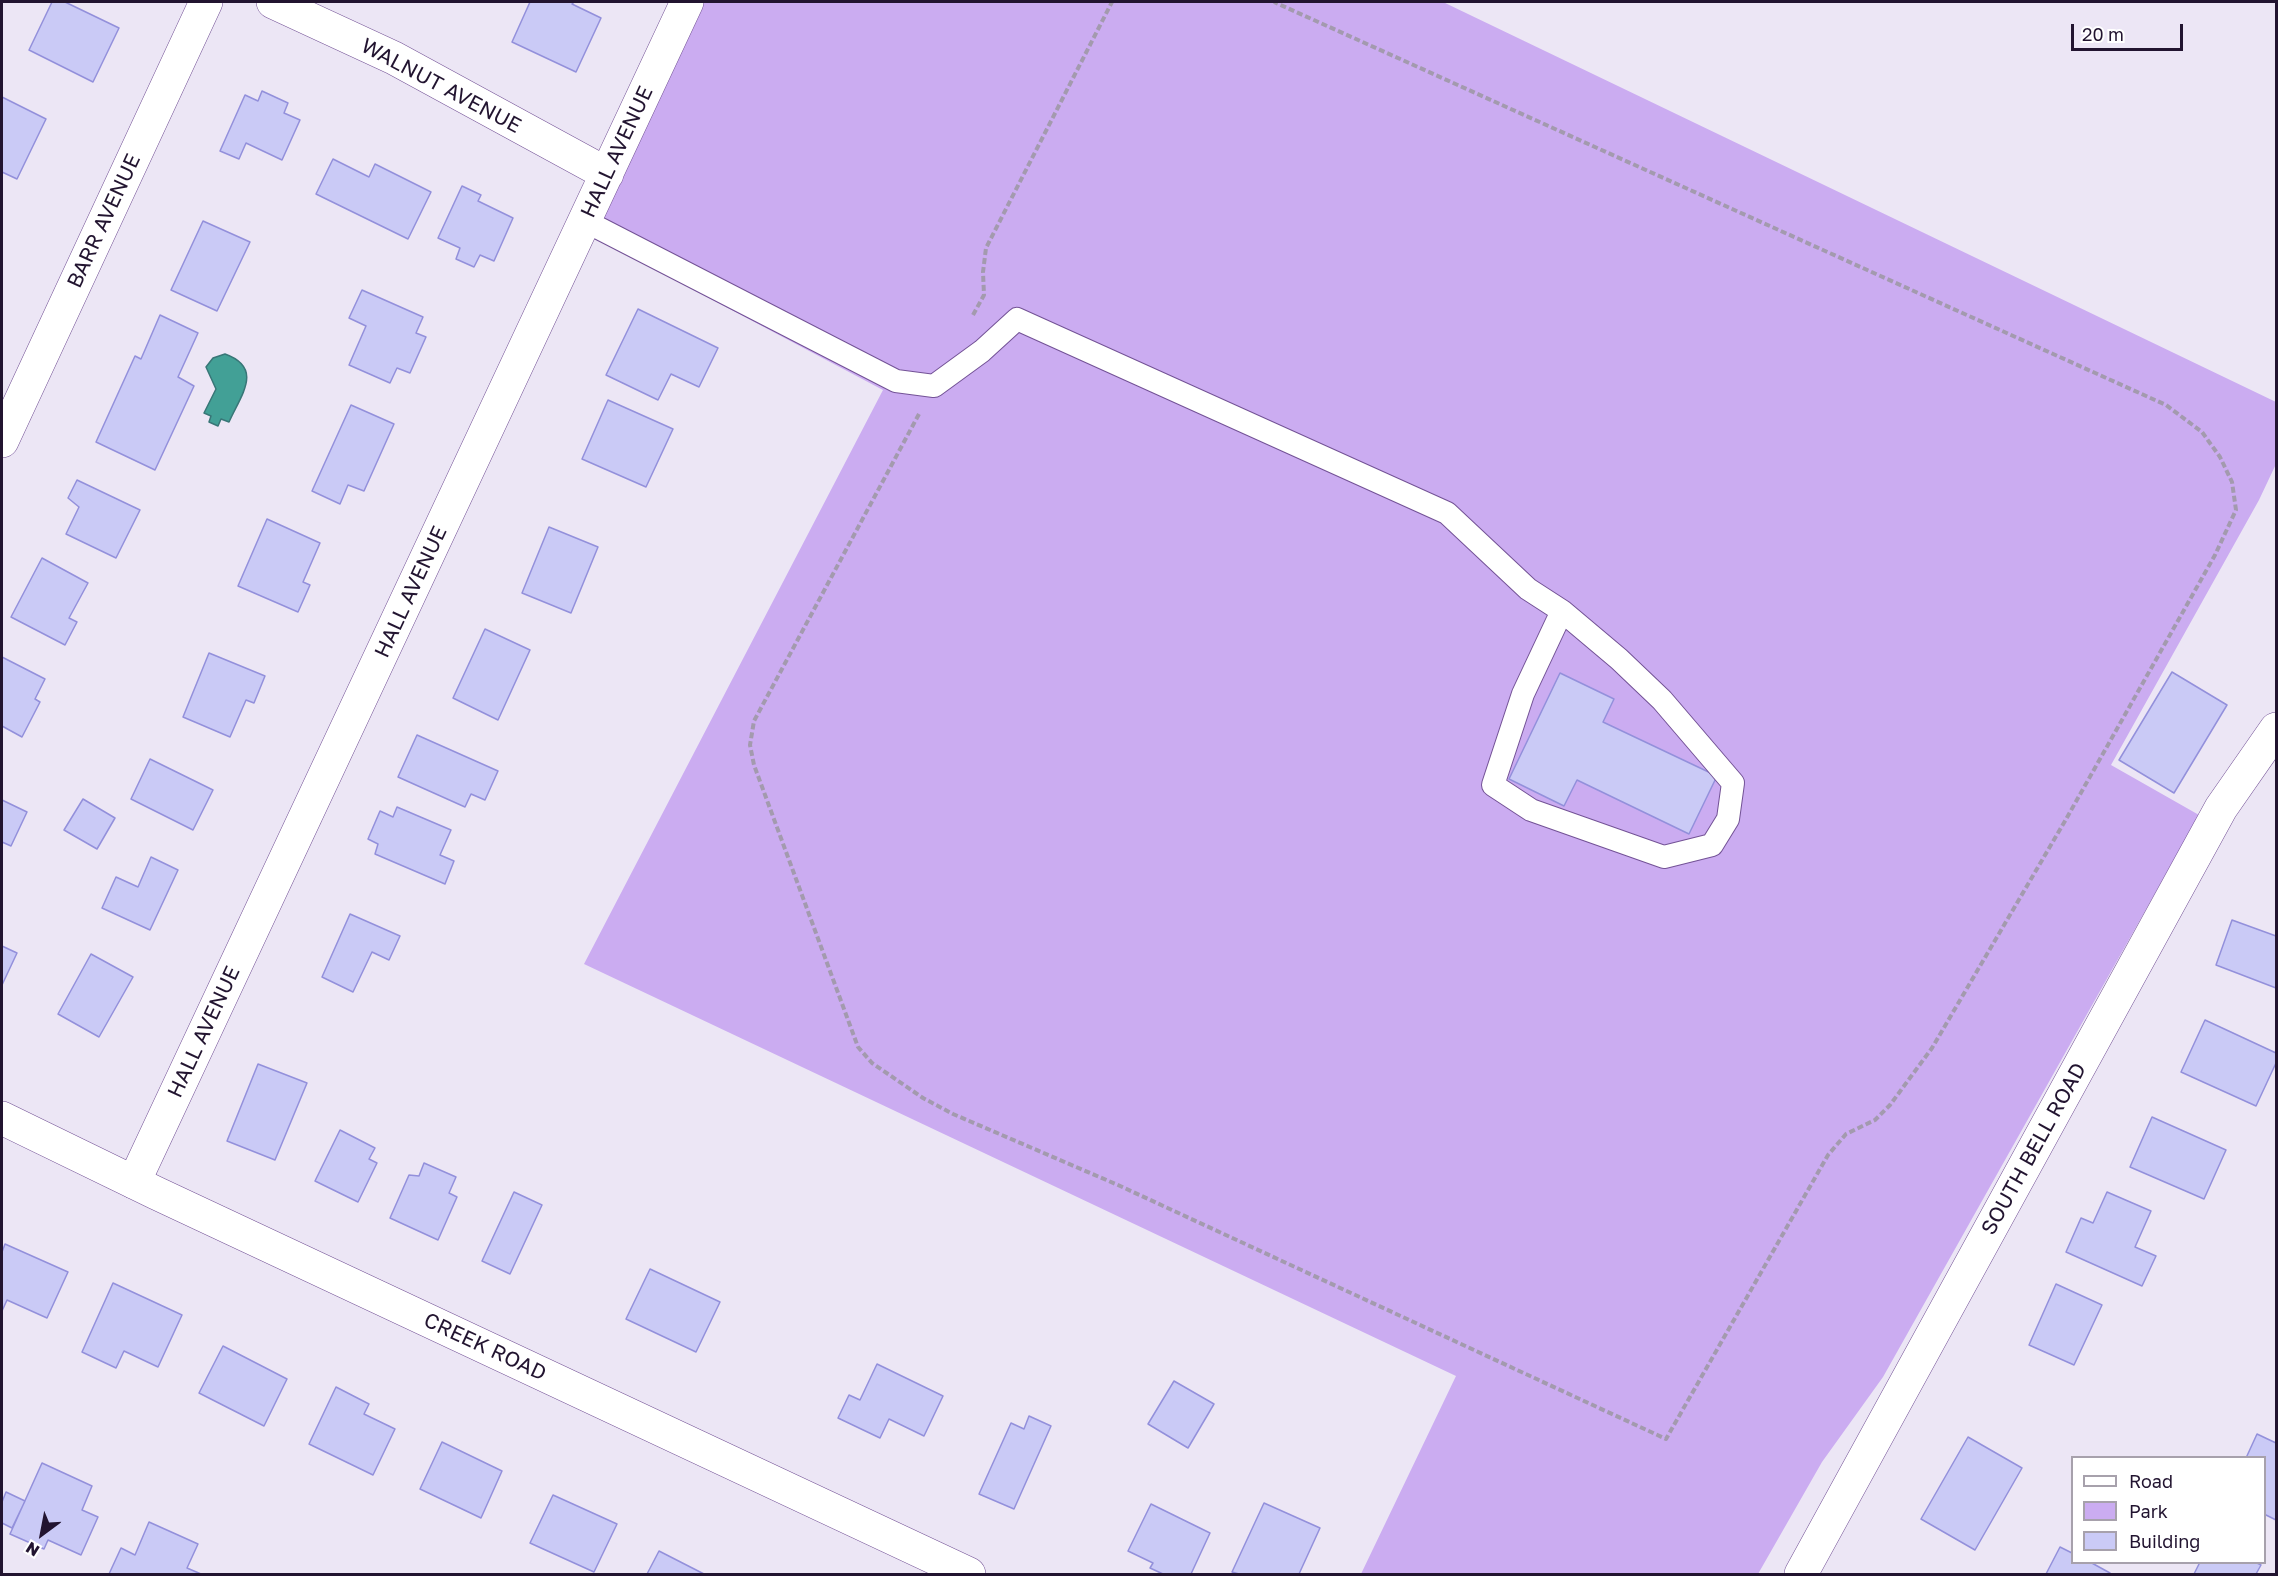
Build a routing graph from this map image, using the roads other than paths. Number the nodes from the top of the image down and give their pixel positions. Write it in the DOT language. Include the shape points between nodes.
graph roads {
  1 [pos="206,2"];
  2 [pos="273,2"];
  3 [pos="687,2"];
  4 [pos="607,174"];
  5 [pos="585,221"];
  6 [pos="2,441"];
  7 [pos="1562,611"];
  8 [pos="2277,729"];
  9 [pos="2,1118"];
  10 [pos="134,1182"];
  11 [pos="969,1575"];
  12 [pos="1801,1575"];
  1 -- 6 [label="street, BARR AVENUE"];
  2 -- 4 [label="street, WALNUT AVENUE" via="394,58"];
  3 -- 4 [label="street, HALL AVENUE"];
  4 -- 5 [label="street, HALL AVENUE"];
  5 -- 7 [label="lane" via="896,381 934,386 1017,319 1447,513 1528,589"];
  5 -- 10 [label="street, HALL AVENUE"];
  7 -- 7 [label="lane" via="1522,694 1492,784 1531,810 1664,857 1712,845 1728,819 1733,783 1662,700"];
  8 -- 12 [label="street, SOUTH BELL ROAD" via="2221,808"];
  9 -- 10 [label="street, CREEK ROAD"];
  10 -- 11 [label="street, CREEK ROAD"];
}
